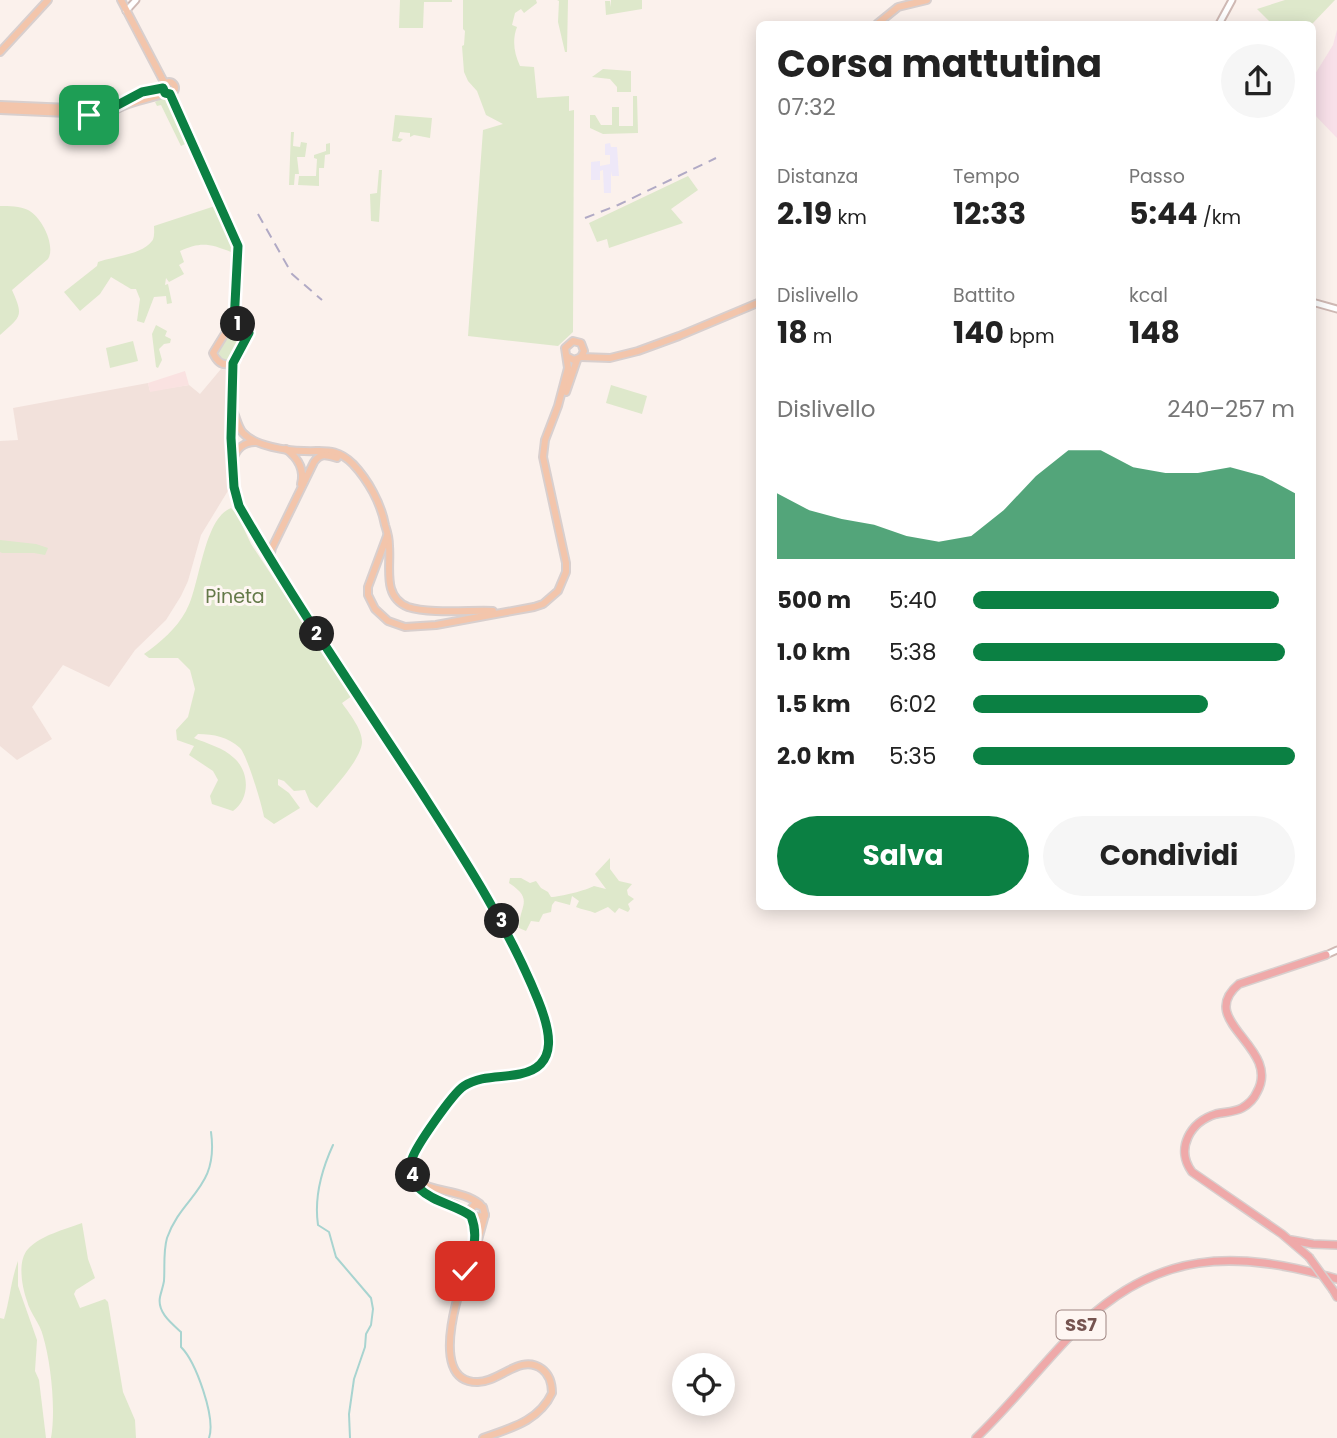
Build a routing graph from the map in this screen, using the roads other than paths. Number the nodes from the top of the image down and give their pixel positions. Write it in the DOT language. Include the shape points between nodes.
graph roads {
  1 [pos="48,0"];
  2 [pos="121,0"];
  3 [pos="135,0"];
  4 [pos="927,0"];
  5 [pos="1232,0"];
  6 [pos="126,11"];
  7 [pos="881,21"];
  8 [pos="1221,21"];
  9 [pos="0,52"];
  10 [pos="166,90"];
  11 [pos="0,108"];
  12 [pos="93,109"];
  13 [pos="104,114"];
  14 [pos="90,120"];
  15 [pos="1316,303"];
  16 [pos="756,304"];
  17 [pos="1337,309"];
  18 [pos="234,323"];
  19 [pos="584,348"];
  20 [pos="568,357"];
  21 [pos="600,357"];
  22 [pos="579,358"];
  23 [pos="233,363"];
  24 [pos="558,406"];
  25 [pos="232,407"];
  26 [pos="264,443"];
  27 [pos="286,448"];
  28 [pos="232,461"];
  29 [pos="357,469"];
  30 [pos="299,493"];
  31 [pos="387,536"];
  32 [pos="259,541"];
  33 [pos="274,543"];
  34 [pos="270,560"];
  35 [pos="506,611"];
  36 [pos="1337,950"];
  37 [pos="1326,955"];
  38 [pos="414,1180"];
  39 [pos="480,1205"];
  40 [pos="485,1215"];
  41 [pos="471,1216"];
  42 [pos="1290,1240"];
  43 [pos="1337,1245"];
  44 [pos="473,1252"];
  45 [pos="1337,1279"];
  46 [pos="1335,1294"];
  47 [pos="483,1438"];
  48 [pos="976,1438"];
  1 -- 9 [label="main road"];
  2 -- 6 [label="main road"];
  3 -- 6 [label="street"];
  4 -- 7 [label="main road" via="898,7"];
  5 -- 8 [label="street"];
  6 -- 10 [label="main road"];
  10 -- 13 [label="main road" via="142,92"];
  10 -- 18 [label="main road" via="238,246"];
  11 -- 12 [label="main road"];
  11 -- 14 [label="main road" via="68,113"];
  12 -- 13 [label="main road"];
  12 -- 14 [label="main road"];
  13 -- 14 [label="main road" via="99,124"];
  15 -- 17 [label="street"];
  16 -- 21 [label="main road" via="648,347"];
  18 -- 23 [label="main road" via="249,333"];
  18 -- 23 [label="main road" via="213,353 220,363"];
  19 -- 20 [label="main road" via="579,342 570,342 565,348"];
  19 -- 21 [label="main road"];
  19 -- 22 [label="main road"];
  20 -- 22 [label="main road"];
  20 -- 24 [label="main road"];
  21 -- 22 [label="main road"];
  22 -- 24 [label="main road"];
  23 -- 25 [label="main road"];
  24 -- 35 [label="main road" via="544,446 543,465 566,572 558,591 543,604"];
  25 -- 26 [label="main road" via="243,432"];
  25 -- 28 [label="main road"];
  26 -- 27 [label="main road"];
  26 -- 28 [label="main road" via="244,444"];
  27 -- 29 [label="main road" via="328,450"];
  27 -- 30 [label="main road" via="303,471"];
  28 -- 32 [label="main road" via="236,498"];
  29 -- 30 [label="main road" via="338,458 320,455"];
  29 -- 31 [label="main road" via="372,491"];
  30 -- 33 [label="main road"];
  31 -- 35 [label="main road" via="389,584 405,606"];
  31 -- 35 [label="main road" via="368,595 388,621 405,627 424,626"];
  32 -- 33 [label="main road"];
  32 -- 34 [label="main road"];
  33 -- 34 [label="main road"];
  34 -- 38 [label="main road" via="485,891 519,955 550,1036 546,1055 532,1069 478,1079 453,1096 416,1150"];
  36 -- 37 [label="street"];
  37 -- 42 [label="highway" via="1239,984 1229,994 1226,1012 1257,1054 1261,1082 1252,1101 1241,1109 1204,1119 1195,1127 1183,1152 1192,1172"];
  38 -- 39 [label="main road"];
  38 -- 41 [label="main road" via="422,1191"];
  39 -- 40 [label="main road"];
  39 -- 41 [label="main road" via="472,1206"];
  40 -- 41 [label="main road"];
  40 -- 44 [label="main road"];
  41 -- 44 [label="main road"];
  42 -- 43 [label="highway"];
  42 -- 46 [label="highway, bridge" via="1309,1256"];
  44 -- 47 [label="main road" via="458,1292 450,1334 450,1360 458,1374 473,1383 488,1382 526,1364 543,1369 552,1384 548,1401 534,1416"];
  45 -- 48 [label="highway, SS7" via="1279,1264 1217,1261 1170,1269 1128,1286 1077,1329"];
}
